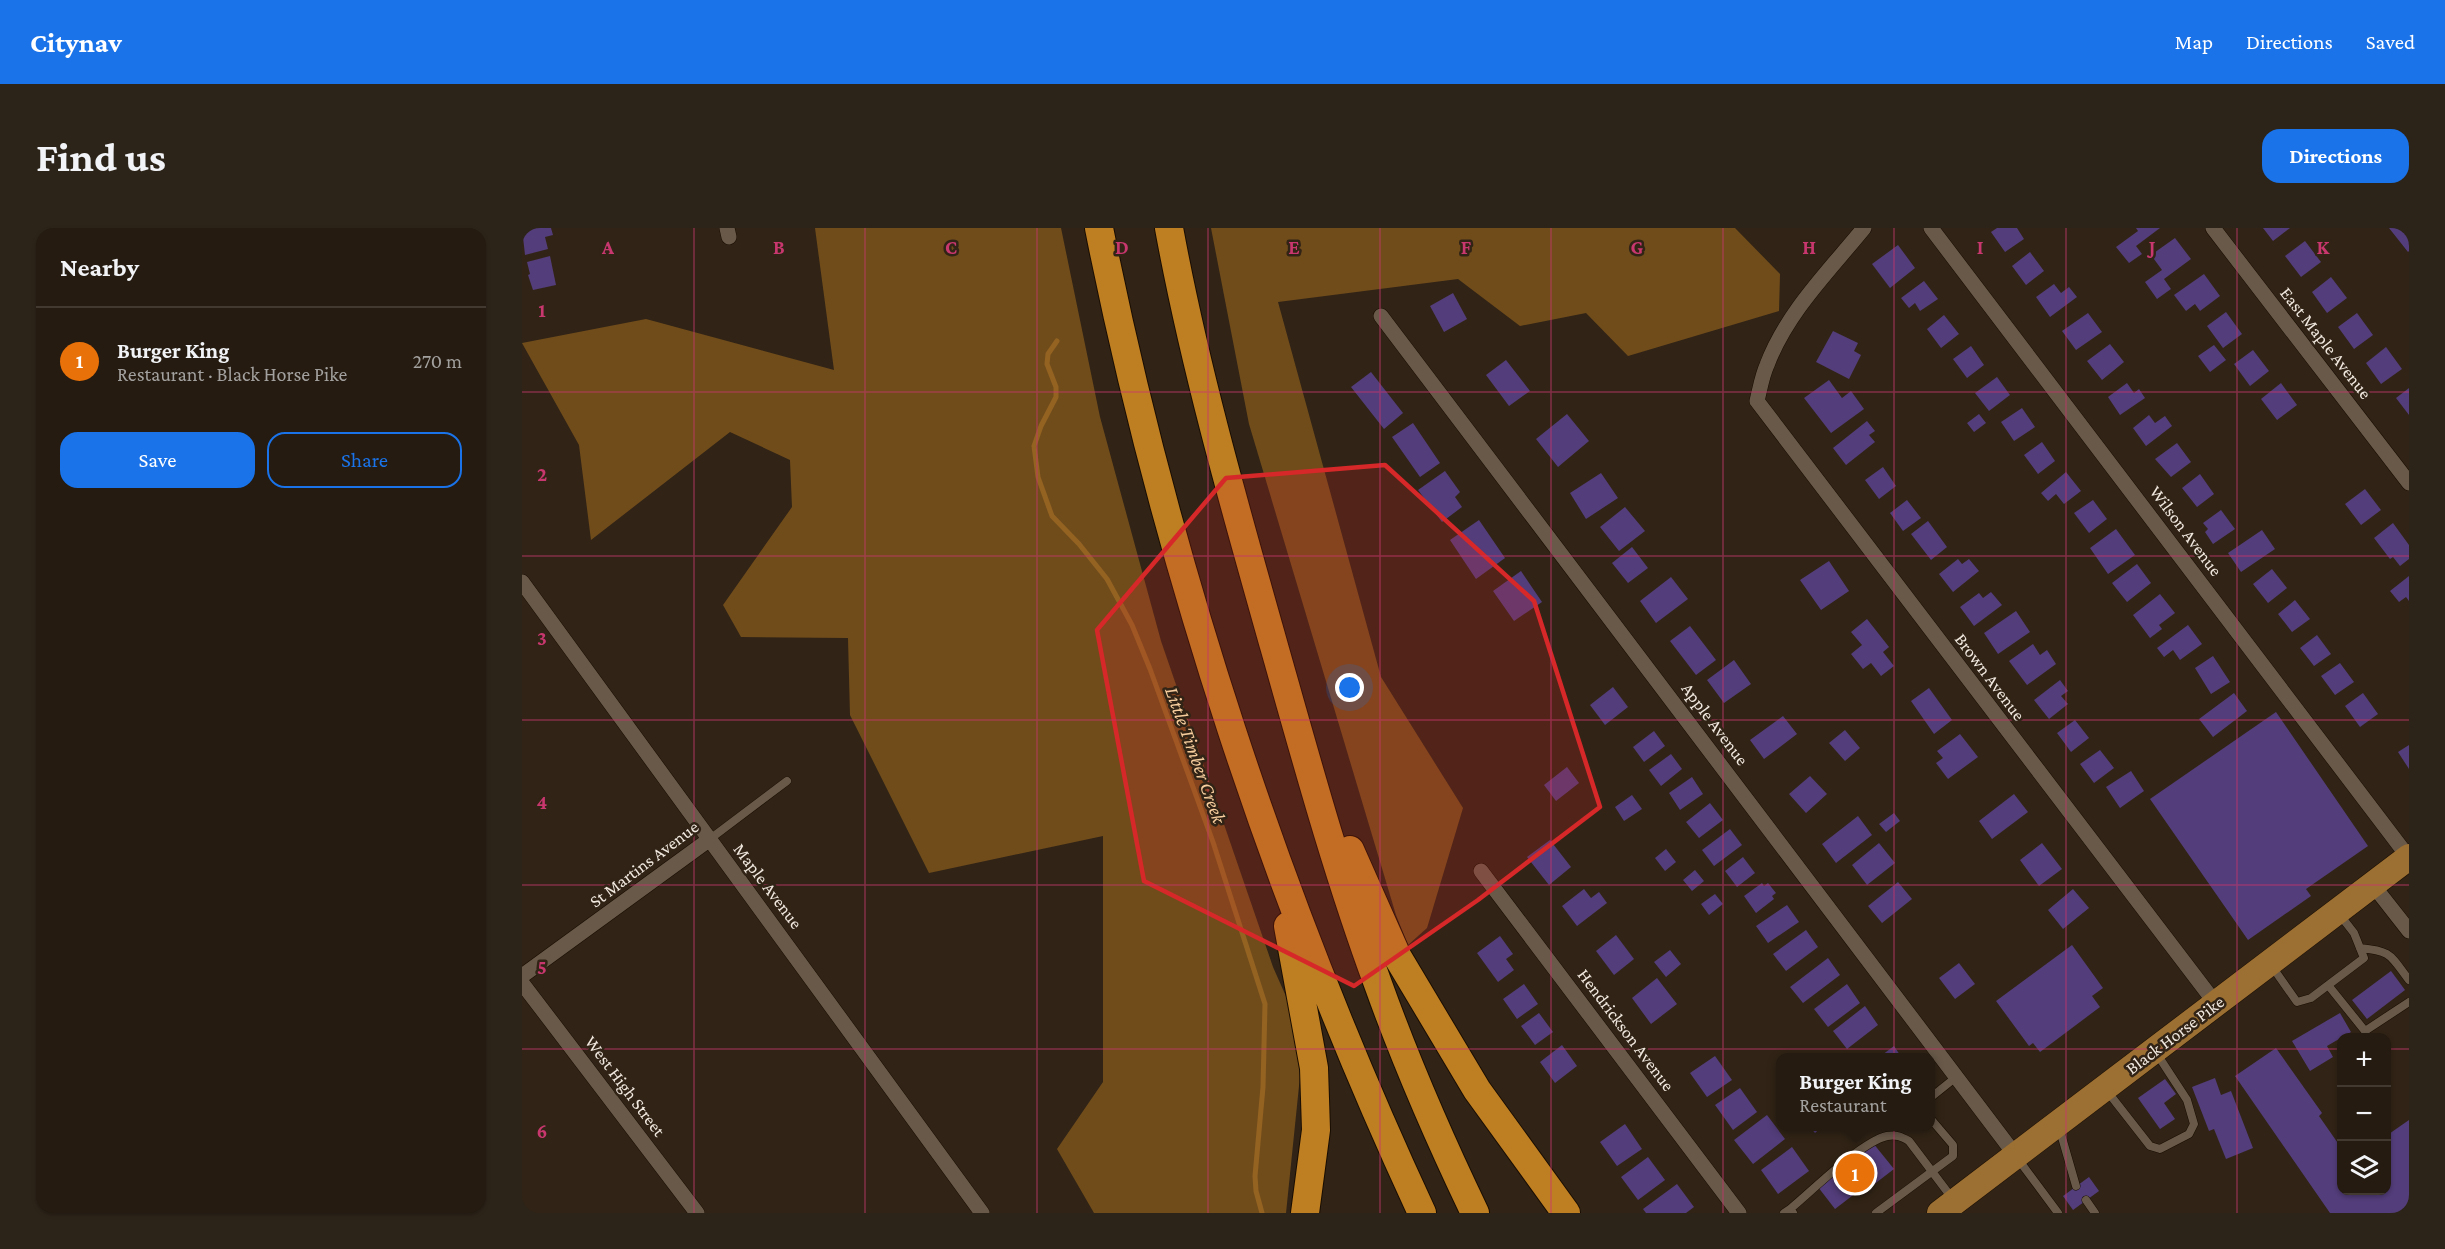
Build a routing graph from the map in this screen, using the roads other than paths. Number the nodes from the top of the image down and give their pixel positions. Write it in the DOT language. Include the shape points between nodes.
graph roads {
  1 [pos="1099,228"];
  2 [pos="1169,228"];
  3 [pos="1864,228"];
  4 [pos="1931,228"];
  5 [pos="2213,228"];
  6 [pos="1381,316"];
  7 [pos="2409,483"];
  8 [pos="522,582"];
  9 [pos="787,781"];
  10 [pos="1318,803"];
  11 [pos="710,840"];
  12 [pos="1276,856"];
  13 [pos="2409,857"];
  14 [pos="1481,871"];
  15 [pos="2373,885"];
  16 [pos="2338,912"];
  17 [pos="2409,932"];
  18 [pos="2360,948"];
  19 [pos="2270,964"];
  20 [pos="522,976"];
  21 [pos="2409,980"];
  22 [pos="522,983"];
  23 [pos="2328,985"];
  24 [pos="2409,1002"];
  25 [pos="2216,1004"];
  26 [pos="2155,1050"];
  27 [pos="1955,1078"];
  28 [pos="2105,1088"];
  29 [pos="1935,1094"];
  30 [pos="1935,1124"];
  31 [pos="2058,1124"];
  32 [pos="2016,1156"];
  33 [pos="1933,1170"];
  34 [pos="2076,1186"];
  35 [pos="2086,1200"];
  36 [pos="1947,1207"];
  37 [pos="1789,1212"];
  38 [pos="697,1213"];
  39 [pos="982,1213"];
  40 [pos="1305,1213"];
  41 [pos="1422,1213"];
  42 [pos="1475,1213"];
  43 [pos="1566,1213"];
  44 [pos="1739,1213"];
  45 [pos="1876,1213"];
  46 [pos="2058,1213"];
  47 [pos="2095,1213"];
  1 -- 12 [label="highway" via="1158,480 1204,645"];
  2 -- 10 [label="highway" via="1180,291 1245,549"];
  3 -- 25 [label="street, Brown Avenue" via="1799,306 1782,333 1766,366 1757,401"];
  4 -- 13 [label="street, Wilson Avenue"];
  5 -- 7 [label="street, East Maple Avenue"];
  6 -- 27 [label="street, Apple Avenue"];
  8 -- 11 [label="street, Maple Avenue"];
  9 -- 11 [label="lane, St Martins Avenue"];
  10 -- 42 [label="highway" via="1377,983"];
  10 -- 43 [label="highway" via="1354,856 1397,956 1477,1090"];
  11 -- 20 [label="street, St Martins Avenue"];
  11 -- 39 [label="street, Maple Avenue"];
  12 -- 40 [label="highway" via="1314,1068 1316,1130"];
  12 -- 41 [label="highway" via="1384,1133"];
  13 -- 15 [label="main road, Black Horse Pike"];
  14 -- 44 [label="street, Hendrickson Avenue"];
  15 -- 16 [label="main road, Black Horse Pike"];
  15 -- 17 [label="street"];
  16 -- 18 [label="lane"];
  16 -- 19 [label="main road, Black Horse Pike"];
  18 -- 21 [label="lane" via="2389,954"];
  18 -- 23 [label="lane" via="2364,958"];
  19 -- 23 [label="lane" via="2297,1002 2311,998"];
  19 -- 25 [label="main road, Black Horse Pike"];
  22 -- 38 [label="street, West High Street"];
  23 -- 24 [label="lane" via="2365,1031"];
  25 -- 26 [label="main road, Black Horse Pike"];
  26 -- 28 [label="main road, Black Horse Pike"];
  26 -- 28 [label="lane" via="2187,1100 2194,1124 2189,1134 2160,1149 2150,1146"];
  27 -- 29 [label="lane"];
  27 -- 32 [label="street, Apple Avenue"];
  28 -- 31 [label="main road, Black Horse Pike"];
  30 -- 33 [label="lane" via="1954,1150 1953,1156"];
  31 -- 32 [label="main road, Black Horse Pike"];
  31 -- 34 [label="lane"];
  32 -- 36 [label="main road, Black Horse Pike"];
  32 -- 46 [label="lane"];
  33 -- 36 [label="lane"];
  33 -- 37 [label="lane" via="1909,1141 1889,1135 1870,1142"];
  33 -- 45 [label="lane"];
  35 -- 47 [label="lane"];
}
